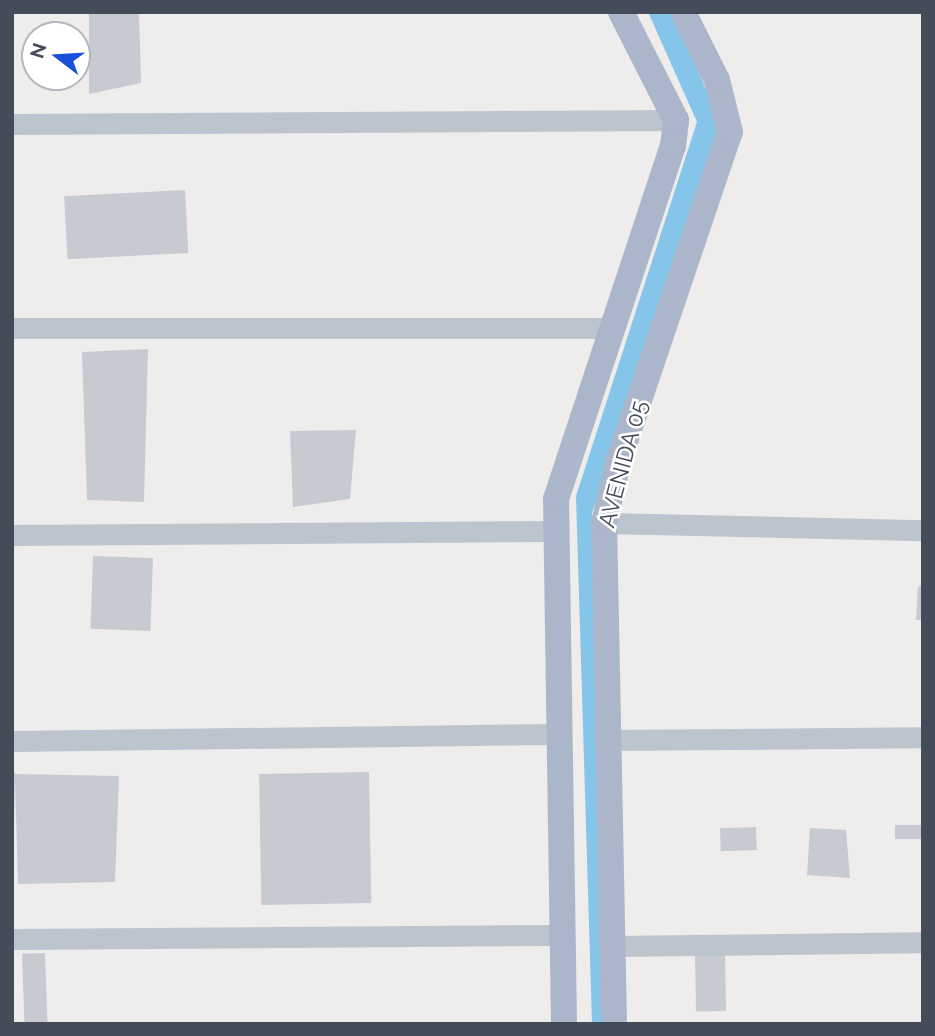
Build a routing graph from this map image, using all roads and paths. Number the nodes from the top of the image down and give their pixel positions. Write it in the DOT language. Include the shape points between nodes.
graph roads {
  1 [pos="621,12"];
  2 [pos="683,12"];
  3 [pos="676,120"];
  4 [pos="12,124"];
  5 [pos="12,328"];
  6 [pos="610,328"];
  7 [pos="604,523"];
  8 [pos="552,530"];
  9 [pos="923,530"];
  10 [pos="12,536"];
  11 [pos="555,734"];
  12 [pos="923,737"];
  13 [pos="607,740"];
  14 [pos="12,741"];
  15 [pos="560,935"];
  16 [pos="12,939"];
  17 [pos="923,942"];
  18 [pos="611,946"];
  19 [pos="565,1024"];
  20 [pos="614,1024"];
  1 -- 3 [label="main road"];
  2 -- 7 [label="main road, AVENIDA 05" via="721,91 730,132 618,462"];
  3 -- 4 [label="street"];
  3 -- 6 [label="main road" via="673,146"];
  5 -- 6 [label="street"];
  6 -- 8 [label="main road" via="556,499"];
  7 -- 9 [label="street"];
  7 -- 13 [label="main road, AVENIDA 05"];
  8 -- 10 [label="street"];
  8 -- 11 [label="main road"];
  11 -- 14 [label="street"];
  11 -- 15 [label="main road"];
  12 -- 13 [label="street"];
  13 -- 18 [label="main road, AVENIDA 05"];
  15 -- 16 [label="street"];
  15 -- 19 [label="main road"];
  17 -- 18 [label="street"];
  18 -- 20 [label="main road, AVENIDA 05"];
}
